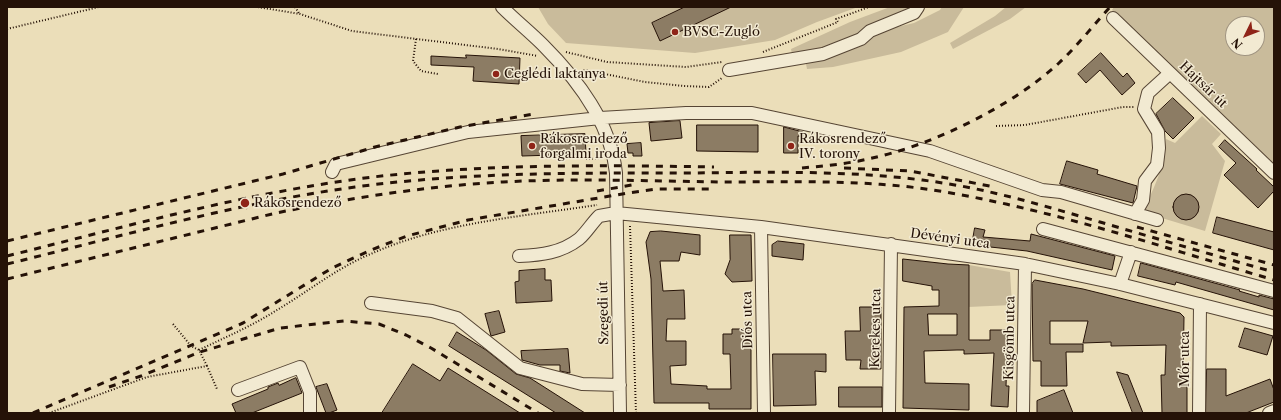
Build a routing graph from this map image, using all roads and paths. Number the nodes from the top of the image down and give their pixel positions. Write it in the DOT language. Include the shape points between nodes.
graph roads {
  1 [pos="99,7"];
  2 [pos="258,7"];
  3 [pos="295,7"];
  4 [pos="502,7"];
  5 [pos="869,7"];
  6 [pos="918,7"];
  7 [pos="300,14"];
  8 [pos="1113,18"];
  9 [pos="7,29"];
  10 [pos="416,39"];
  11 [pos="759,54"];
  12 [pos="560,55"];
  13 [pos="728,65"];
  14 [pos="1170,73"];
  15 [pos="438,74"];
  16 [pos="570,76"];
  17 [pos="1144,109"];
  18 [pos="600,118"];
  19 [pos="996,126"];
  20 [pos="614,157"];
  21 [pos="586,159"];
  22 [pos="332,172"];
  23 [pos="1274,173"];
  24 [pos="245,197"];
  25 [pos="616,207"];
  26 [pos="247,209"];
  27 [pos="629,214"];
  28 [pos="1135,214"];
  29 [pos="1157,220"];
  30 [pos="761,227"];
  31 [pos="1043,229"];
  32 [pos="892,244"];
  33 [pos="1131,252"];
  34 [pos="519,256"];
  35 [pos="1026,264"];
  36 [pos="1120,284"];
  37 [pos="1274,291"];
  38 [pos="371,303"];
  39 [pos="1200,304"];
  40 [pos="1274,323"];
  41 [pos="173,324"];
  42 [pos="199,350"];
  43 [pos="207,366"];
  44 [pos="620,386"];
  45 [pos="217,389"];
  46 [pos="238,390"];
  47 [pos="1274,411"];
  48 [pos="49,413"];
  49 [pos="310,413"];
  50 [pos="620,413"];
  51 [pos="636,413"];
  52 [pos="764,413"];
  53 [pos="889,413"];
  54 [pos="1023,413"];
  55 [pos="1199,413"];
  56 [pos="1269,413"];
  1 -- 9 [label="path"];
  2 -- 7 [label="path"];
  3 -- 7 [label="path"];
  4 -- 12 [label="street, Szegedi út"];
  5 -- 11 [label="path"];
  6 -- 13 [label="street" via="914,13 823,54"];
  7 -- 10 [label="path" via="352,32"];
  8 -- 14 [label="street, Hajtsár út"];
  10 -- 12 [label="path"];
  10 -- 15 [label="path" via="413,61 421,71"];
  12 -- 13 [label="path" via="607,62 686,68"];
  12 -- 16 [label="street, Szegedi út"];
  13 -- 16 [label="path" via="723,77 709,87 645,82 585,70"];
  14 -- 17 [label="street" via="1148,93"];
  14 -- 23 [label="street, Hajtsár út"];
  16 -- 18 [label="street, Szegedi út"];
  17 -- 19 [label="path" via="1123,107 1025,125"];
  17 -- 28 [label="street" via="1158,132 1159,148 1157,165 1145,181 1143,200"];
  18 -- 20 [label="street, Szegedi út"];
  18 -- 22 [label="street" via="468,132 336,164"];
  18 -- 28 [label="street" via="686,113 752,113 930,151 1042,190 1061,192"];
  20 -- 21 [label="path"];
  20 -- 25 [label="street, Szegedi út"];
  24 -- 26 [label="path"];
  25 -- 27 [label="street, Dévényi utca"];
  25 -- 34 [label="street, Dévényi utca" via="599,216 580,239 564,248 545,254"];
  25 -- 42 [label="path" via="478,223 435,232 373,252 247,328"];
  25 -- 44 [label="street, Szegedi út"];
  27 -- 30 [label="street, Dévényi utca"];
  27 -- 51 [label="path"];
  28 -- 29 [label="street"];
  30 -- 32 [label="street, Dévényi utca"];
  30 -- 52 [label="street, Diós utca"];
  31 -- 33 [label="street"];
  32 -- 35 [label="street, Dévényi utca"];
  32 -- 53 [label="street, Kerekes utca"];
  33 -- 36 [label="street"];
  33 -- 37 [label="street"];
  35 -- 36 [label="street, Dévényi utca"];
  35 -- 54 [label="street, Kisgömb utca"];
  36 -- 39 [label="street, Dévényi utca"];
  38 -- 44 [label="street" via="432,311 457,318 520,368 582,384"];
  39 -- 40 [label="street, Dévényi utca"];
  39 -- 55 [label="street, Mór utca"];
  41 -- 42 [label="path" via="191,346"];
  42 -- 43 [label="path"];
  43 -- 45 [label="path"];
  43 -- 48 [label="path" via="147,377"];
  44 -- 50 [label="street, Szegedi út"];
  46 -- 49 [label="street" via="300,367 310,392"];
  47 -- 56 [label="street"];
}
